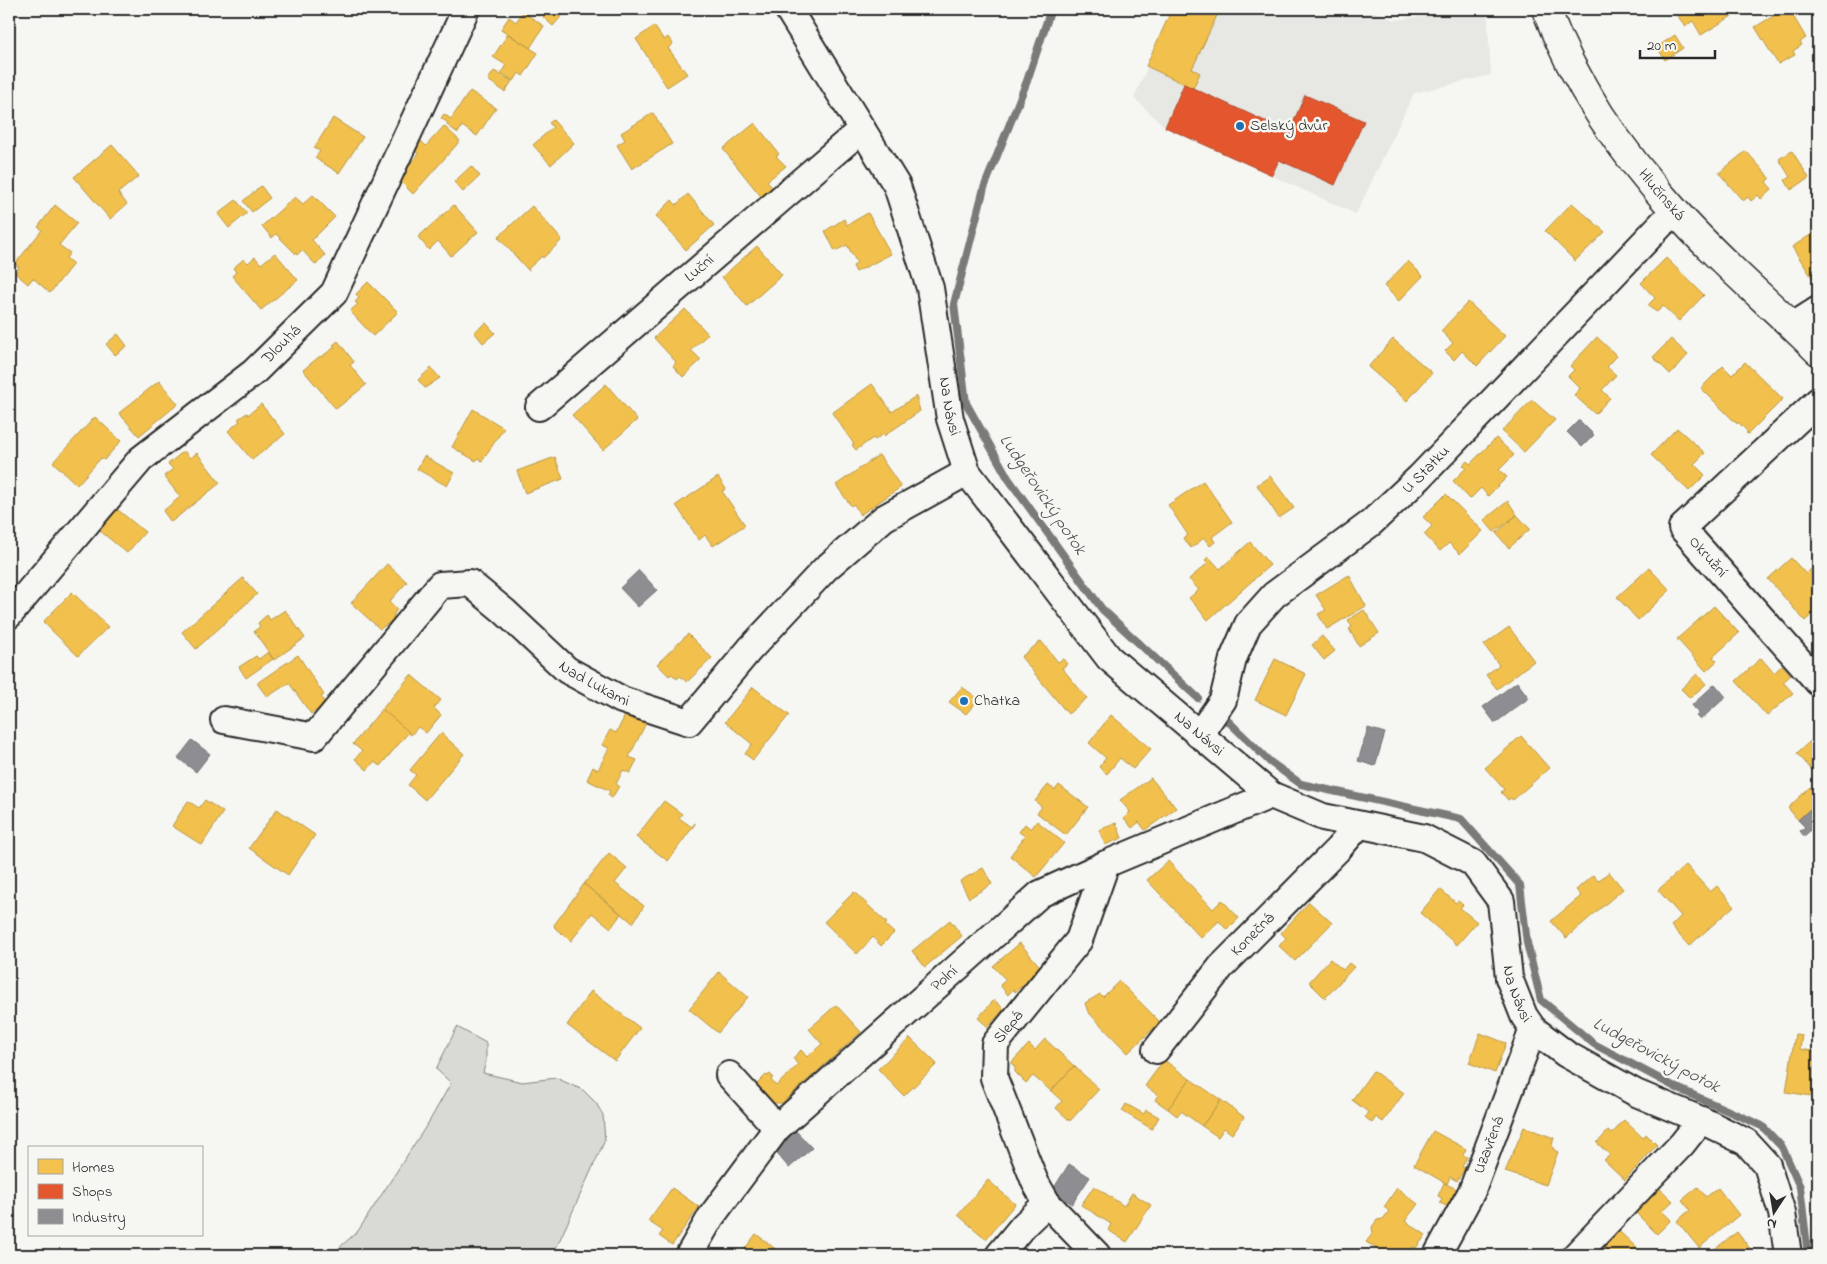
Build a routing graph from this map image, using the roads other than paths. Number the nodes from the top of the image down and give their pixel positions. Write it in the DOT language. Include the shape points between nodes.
graph roads {
  1 [pos="466,9"];
  2 [pos="788,9"];
  3 [pos="1546,9"];
  4 [pos="862,129"];
  5 [pos="1674,211"];
  6 [pos="1818,310"];
  7 [pos="1793,326"];
  8 [pos="1818,352"];
  9 [pos="1818,401"];
  10 [pos="539,407"];
  11 [pos="968,472"];
  12 [pos="9,615"];
  13 [pos="1818,682"];
  14 [pos="224,720"];
  15 [pos="1199,735"];
  16 [pos="1272,795"];
  17 [pos="1359,825"];
  18 [pos="1106,864"];
  19 [pos="1533,1029"];
  20 [pos="1156,1050"];
  21 [pos="729,1075"];
  22 [pos="1701,1120"];
  23 [pos="777,1128"];
  24 [pos="1047,1203"];
  25 [pos="689,1255"];
  26 [pos="999,1255"];
  27 [pos="1097,1255"];
  28 [pos="1437,1255"];
  29 [pos="1576,1255"];
  30 [pos="1788,1255"];
  1 -- 12 [label="street, Dlouhá" via="334,293 254,372 142,459"];
  2 -- 4 [label="street, Na Návsi"];
  3 -- 5 [label="street, Hlučínská" via="1559,43 1605,125"];
  4 -- 10 [label="street, Luční"];
  4 -- 11 [label="street, Na Návsi" via="897,186 930,288 950,419"];
  5 -- 7 [label="street, Hlučínská"];
  5 -- 15 [label="street, U Statku" via="1420,477 1371,523 1274,595 1248,624 1233,659 1223,700"];
  6 -- 7 [label="street"];
  7 -- 8 [label="street, Hlučínská"];
  9 -- 13 [label="street, Okružní" via="1682,528"];
  11 -- 14 [label="street, Nad Lukami" via="884,518 825,569 750,649 688,722 622,700 567,670 470,583 440,585 314,737"];
  11 -- 15 [label="street, Na Návsi" via="1109,658"];
  15 -- 16 [label="street, Na Návsi"];
  16 -- 17 [label="street, Na Návsi" via="1324,817"];
  16 -- 18 [label="street, Polní"];
  17 -- 19 [label="street, Na Návsi" via="1424,838 1473,863 1501,901 1509,978 1524,1016"];
  17 -- 20 [label="street, Konečná" via="1221,967"];
  18 -- 23 [label="street, Polní" via="1040,894"];
  18 -- 24 [label="street, Slepá" via="1079,940 995,1044 994,1078 1035,1182"];
  19 -- 22 [label="street, Na Návsi" via="1566,1054 1636,1093"];
  19 -- 28 [label="street, Uzavřená" via="1472,1191"];
  21 -- 23 [label="street"];
  22 -- 29 [label="street"];
  22 -- 30 [label="street, Na Návsi" via="1746,1142 1767,1165 1782,1213"];
  23 -- 25 [label="street, Polní" via="711,1217"];
  24 -- 26 [label="street"];
  24 -- 27 [label="street, Slepá"];
}
